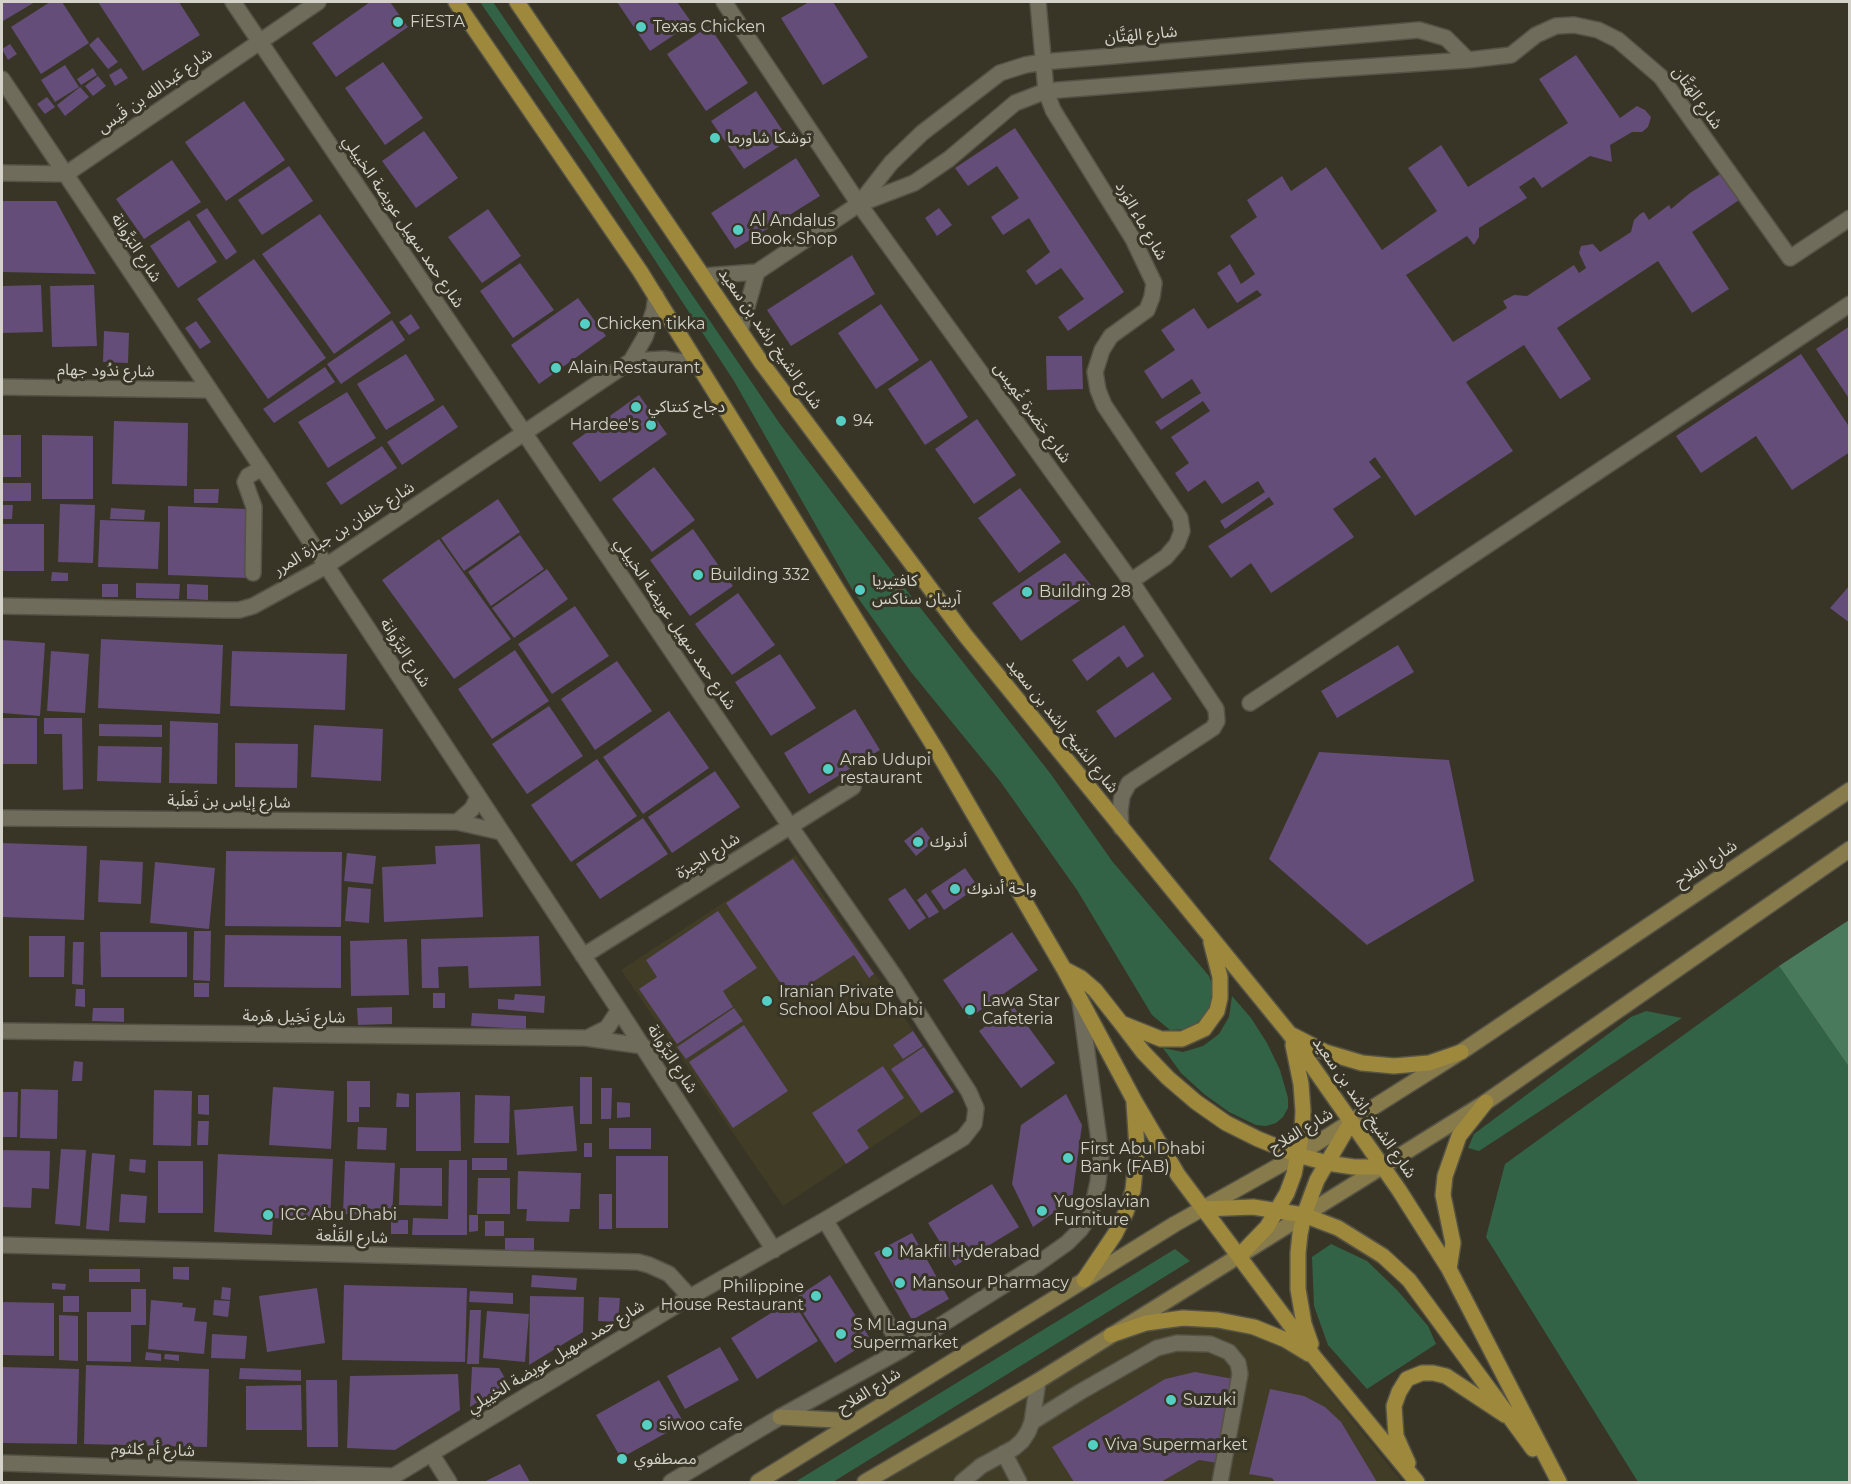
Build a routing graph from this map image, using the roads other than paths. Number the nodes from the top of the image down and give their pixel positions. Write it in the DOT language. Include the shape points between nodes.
graph roads {
  1 [pos="233,2"];
  2 [pos="318,2"];
  3 [pos="456,2"];
  4 [pos="517,2"];
  5 [pos="724,2"];
  6 [pos="1038,2"];
  7 [pos="259,40"];
  8 [pos="1468,60"];
  9 [pos="1042,62"];
  10 [pos="2,79"];
  11 [pos="1046,92"];
  12 [pos="2,173"];
  13 [pos="66,174"];
  14 [pos="859,204"];
  15 [pos="1850,218"];
  16 [pos="757,272"];
  17 [pos="703,276"];
  18 [pos="656,296"];
  19 [pos="1850,304"];
  20 [pos="740,332"];
  21 [pos="632,361"];
  22 [pos="696,364"];
  23 [pos="2,387"];
  24 [pos="209,390"];
  25 [pos="524,433"];
  26 [pos="262,468"];
  27 [pos="326,566"];
  28 [pos="253,573"];
  29 [pos="1131,581"];
  30 [pos="2,606"];
  31 [pos="1250,703"];
  32 [pos="853,787"];
  33 [pos="1850,790"];
  34 [pos="478,797"];
  35 [pos="2,818"];
  36 [pos="457,822"];
  37 [pos="790,826"];
  38 [pos="1121,828"];
  39 [pos="501,832"];
  40 [pos="1850,849"];
  41 [pos="1210,938"];
  42 [pos="583,956"];
  43 [pos="1064,969"];
  44 [pos="1080,999"];
  45 [pos="619,1010"];
  46 [pos="1121,1023"];
  47 [pos="2,1031"];
  48 [pos="1289,1033"];
  49 [pos="586,1038"];
  50 [pos="643,1046"];
  51 [pos="1461,1052"];
  52 [pos="1134,1100"];
  53 [pos="1486,1102"];
  54 [pos="1351,1122"];
  55 [pos="1298,1155"];
  56 [pos="1327,1163"];
  57 [pos="1383,1167"];
  58 [pos="1203,1209"];
  59 [pos="1278,1210"];
  60 [pos="1304,1215"];
  61 [pos="825,1220"];
  62 [pos="2,1245"];
  63 [pos="774,1250"];
  64 [pos="1239,1256"];
  65 [pos="1449,1269"];
  66 [pos="1084,1280"];
  67 [pos="690,1297"];
  68 [pos="1111,1335"];
  69 [pos="903,1349"];
  70 [pos="1315,1358"];
  71 [pos="1038,1381"];
  72 [pos="780,1417"];
  73 [pos="1512,1420"];
  74 [pos="855,1421"];
  75 [pos="1032,1422"];
  76 [pos="1004,1453"];
  77 [pos="432,1455"];
  78 [pos="2,1462"];
  79 [pos="307,1478"];
  80 [pos="389,1479"];
  81 [pos="449,1482"];
  82 [pos="671,1482"];
  83 [pos="758,1482"];
  84 [pos="865,1482"];
  85 [pos="962,1482"];
  86 [pos="1019,1482"];
  87 [pos="1220,1482"];
  88 [pos="1417,1482"];
  89 [pos="1558,1482"];
  1 -- 7 [label="street, شارع حمد سهيل عويضة الخييلي"];
  2 -- 7 [label="street, شارع عَبدالله بن قَيس"];
  3 -- 18 [label="main road"];
  4 -- 17 [label="main road, شارع الشيخ راشد بن سعيد"];
  5 -- 14 [label="street, شارع حَضرة غُمِيس"];
  6 -- 9 [label="street, شارع ماء الوَرد"];
  7 -- 13 [label="street, شارع عَبدالله بن قَيس"];
  7 -- 25 [label="street, شارع حمد سهيل عويضة الخييلي"];
  8 -- 9 [label="street, شارع الهَتَّان" via="1446,38 1419,30"];
  8 -- 11 [label="street, شارع الهَتَّان"];
  8 -- 15 [label="street, شارع الهَتَّان" via="1511,55 1536,35 1556,26 1598,30 1618,40 1661,77 1790,258"];
  9 -- 11 [label="street, شارع ماء الوَرد"];
  9 -- 14 [label="street, شارع الهَتَّان" via="999,74 966,97 891,163"];
  10 -- 13 [label="street, شارع البَرَّوانة"];
  11 -- 14 [label="street, شارع الهَتَّان" via="1015,104 914,183"];
  11 -- 29 [label="street, شارع ماء الوَرد" via="1053,110 1133,239 1154,283 1147,310 1111,336 1095,372 1104,405 1180,518 1182,531 1177,544 1166,557"];
  12 -- 13 [label="street"];
  13 -- 24 [label="street, شارع البَرَّوانة"];
  14 -- 16 [label="street, شارع الهَتَّان"];
  14 -- 29 [label="street, شارع حَضرة غُمِيس"];
  16 -- 17 [label="street, شارع الهَتَّان"];
  16 -- 20 [label="street"];
  17 -- 20 [label="main road, شارع الشيخ راشد بن سعيد"];
  18 -- 21 [label="street, شارع خلفان بن جبارة المرر" via="645,337"];
  18 -- 22 [label="main road"];
  19 -- 31 [label="street"];
  20 -- 38 [label="main road, شارع الشيخ راشد بن سعيد" via="965,635"];
  21 -- 22 [label="street" via="664,359"];
  21 -- 25 [label="street, شارع خلفان بن جبارة المرر"];
  22 -- 43 [label="main road" via="940,756"];
  23 -- 24 [label="street, شارع ندُود جهام"];
  24 -- 26 [label="street, شارع البَرَّوانة"];
  25 -- 27 [label="street, شارع خلفان بن جبارة المرر"];
  25 -- 37 [label="street, شارع حمد سهيل عويضة الخييلي"];
  26 -- 27 [label="street, شارع البَرَّوانة"];
  26 -- 28 [label="street" via="245,482 254,507"];
  27 -- 30 [label="street, شارع خلفان بن جبارة المرر" via="253,606 239,609"];
  27 -- 34 [label="street, شارع البَرَّوانة"];
  29 -- 38 [label="street, شارع حَضرة غُمِيس" via="1216,709 1216,721 1213,728 1129,783 1122,796"];
  32 -- 37 [label="street, شارع الجِيرَة"];
  33 -- 51 [label="main road, شارع الفلاح"];
  34 -- 36 [label="street" via="472,809"];
  34 -- 39 [label="street, شارع البَرَّوانة"];
  35 -- 36 [label="street, شارع إياس بن ثَعلَبة"];
  36 -- 39 [label="street, شارع إياس بن ثَعلَبة"];
  37 -- 42 [label="street, شارع الجِيرَة"];
  37 -- 61 [label="street, شارع حمد سهيل عويضة الخييلي" via="895,977 976,1108 974,1124 963,1138"];
  38 -- 41 [label="main road, شارع الشيخ راشد بن سعيد"];
  39 -- 42 [label="street, شارع البَرَّوانة"];
  40 -- 53 [label="main road"];
  41 -- 46 [label="main road" via="1220,977 1220,998 1217,1011 1204,1029 1182,1039 1161,1039"];
  41 -- 48 [label="main road, شارع الشيخ راشد بن سعيد"];
  42 -- 45 [label="street, شارع البَرَّوانة"];
  43 -- 44 [label="main road"];
  43 -- 46 [label="main road" via="1095,990"];
  44 -- 52 [label="main road"];
  44 -- 69 [label="street" via="1101,1155 1091,1214 1067,1243"];
  45 -- 49 [label="street" via="607,1029"];
  45 -- 50 [label="street, شارع البَرَّوانة"];
  46 -- 55 [label="main road" via="1143,1052 1196,1102 1226,1123"];
  47 -- 49 [label="street, شارع نَخِيل هَرمة"];
  48 -- 51 [label="main road" via="1325,1052 1362,1063 1429,1063"];
  48 -- 54 [label="main road, شارع الشيخ راشد بن سعيد"];
  48 -- 55 [label="main road" via="1303,1102"];
  49 -- 50 [label="street, شارع نَخِيل هَرمة"];
  50 -- 63 [label="street, شارع البَرَّوانة"];
  51 -- 54 [label="main road, شارع الفلاح"];
  52 -- 58 [label="main road"];
  52 -- 66 [label="main road" via="1137,1148 1133,1190 1115,1234"];
  53 -- 57 [label="main road"];
  53 -- 65 [label="main road" via="1459,1136 1444,1176 1443,1195 1453,1243"];
  54 -- 55 [label="main road, شارع الفلاح"];
  54 -- 56 [label="main road"];
  54 -- 57 [label="main road, شارع الشيخ راشد بن سعيد"];
  55 -- 56 [label="main road"];
  55 -- 58 [label="main road, شارع الفلاح"];
  55 -- 59 [label="main road"];
  56 -- 57 [label="main road"];
  56 -- 60 [label="main road"];
  57 -- 60 [label="main road"];
  57 -- 65 [label="main road, شارع الشيخ راشد بن سعيد"];
  58 -- 59 [label="main road"];
  58 -- 64 [label="main road"];
  58 -- 66 [label="main road, شارع الفلاح"];
  59 -- 60 [label="main road"];
  59 -- 64 [label="main road"];
  60 -- 64 [label="main road"];
  60 -- 70 [label="main road" via="1298,1289"];
  60 -- 73 [label="main road" via="1358,1239 1409,1280"];
  61 -- 63 [label="street, شارع حمد سهيل عويضة الخييلي"];
  61 -- 69 [label="street"];
  62 -- 67 [label="street, شارع القَلْعة" via="638,1263 669,1274"];
  63 -- 67 [label="street, شارع حمد سهيل عويضة الخييلي"];
  64 -- 68 [label="main road"];
  64 -- 70 [label="main road"];
  65 -- 89 [label="main road, شارع الشيخ راشد بن سعيد"];
  66 -- 74 [label="main road, شارع الفلاح"];
  67 -- 77 [label="street, شارع حمد سهيل عويضة الخييلي"];
  68 -- 70 [label="main road" via="1146,1323 1183,1318 1218,1320 1264,1331"];
  68 -- 71 [label="main road"];
  69 -- 72 [label="street"];
  70 -- 88 [label="main road"];
  71 -- 75 [label="street"];
  71 -- 84 [label="main road"];
  72 -- 74 [label="main road"];
  72 -- 82 [label="street"];
  73 -- 88 [label="main road" via="1446,1376 1422,1373 1407,1379 1394,1406 1396,1436"];
  73 -- 89 [label="main road"];
  74 -- 83 [label="main road, شارع الفلاح"];
  75 -- 76 [label="street" via="1022,1441"];
  75 -- 87 [label="street" via="1157,1348 1177,1343 1210,1344 1229,1352 1238,1363 1240,1374"];
  76 -- 85 [label="street"];
  76 -- 86 [label="street"];
  77 -- 80 [label="street, شارع حمد سهيل عويضة الخييلي"];
  77 -- 81 [label="street"];
  78 -- 79 [label="street, شارع أم كلثوم"];
  79 -- 80 [label="street, شارع أم كلثوم"];
}
